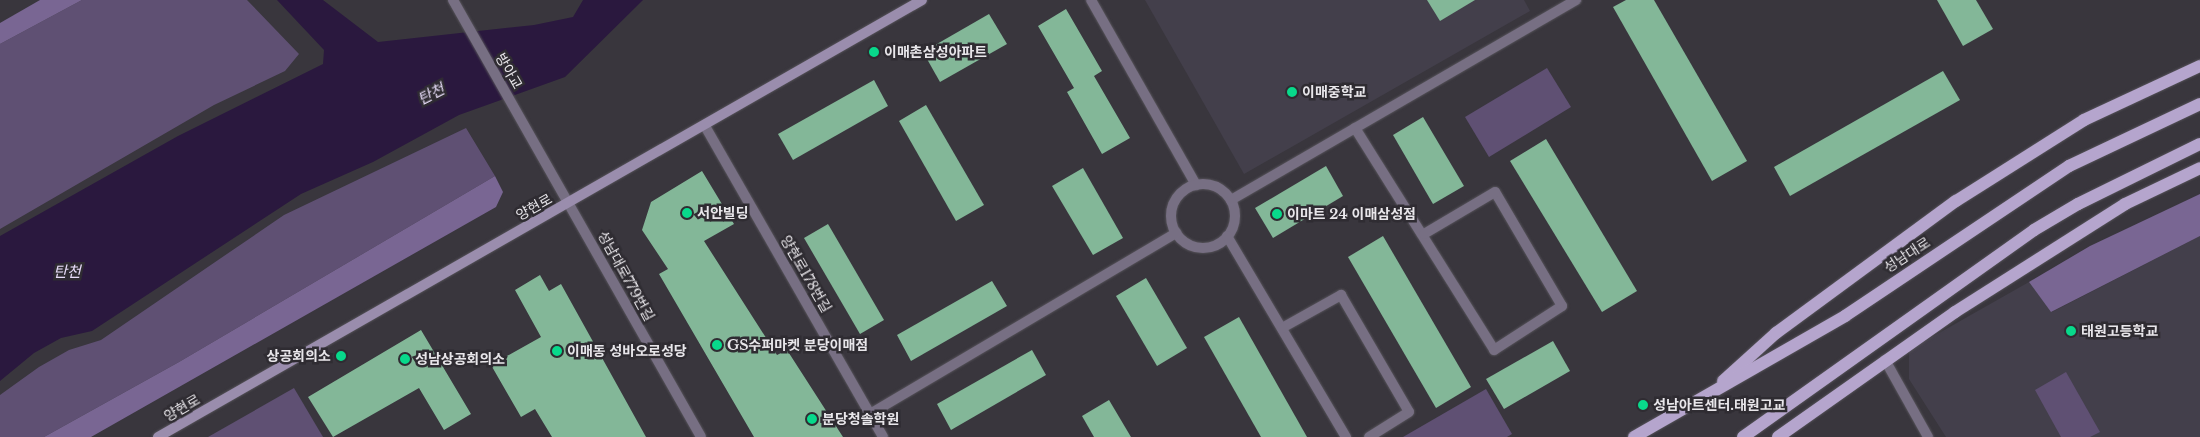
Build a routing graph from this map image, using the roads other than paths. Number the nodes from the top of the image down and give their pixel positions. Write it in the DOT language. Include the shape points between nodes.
graph roads {
  1 [pos="453,0"];
  2 [pos="922,0"];
  3 [pos="1091,0"];
  4 [pos="1576,0"];
  5 [pos="2200,66"];
  6 [pos="2200,104"];
  7 [pos="705,126"];
  8 [pos="1355,128"];
  9 [pos="2200,144"];
  10 [pos="541,155"];
  11 [pos="2200,168"];
  12 [pos="1196,185"];
  13 [pos="1231,200"];
  14 [pos="570,202"];
  15 [pos="1176,233"];
  16 [pos="1424,234"];
  17 [pos="1227,236"];
  18 [pos="1282,328"];
  19 [pos="1885,360"];
  20 [pos="1710,393"];
  21 [pos="870,414"];
  22 [pos="158,437"];
  23 [pos="701,437"];
  24 [pos="883,437"];
  25 [pos="1346,437"];
  26 [pos="1368,437"];
  27 [pos="1634,437"];
  28 [pos="1743,437"];
  29 [pos="1778,437"];
  30 [pos="1928,437"];
  1 -- 10 [label="street, 방아교"];
  2 -- 7 [label="main road, 양현로"];
  3 -- 12 [label="street"];
  4 -- 8 [label="street"];
  5 -- 20 [label="main road" via="2084,120 1956,201 1776,333"];
  6 -- 20 [label="main road, 성남대로" via="2070,166 1845,316"];
  7 -- 14 [label="main road, 양현로"];
  7 -- 21 [label="street, 양현로178번길"];
  8 -- 13 [label="street"];
  8 -- 16 [label="street"];
  9 -- 28 [label="main road" via="2078,204 2034,230"];
  10 -- 14 [label="street, 성남대로779번길"];
  11 -- 19 [label="main road" via="2125,204"];
  12 -- 13 [label="street" via="1216,186"];
  12 -- 15 [label="street" via="1186,188 1173,204 1171,219"];
  13 -- 17 [label="street" via="1235,222"];
  14 -- 22 [label="main road, 양현로"];
  14 -- 23 [label="street, 성남대로779번길"];
  15 -- 17 [label="street" via="1193,247 1204,248 1215,246"];
  15 -- 21 [label="street"];
  16 -- 16 [label="street" via="1494,350 1562,306 1495,192"];
  17 -- 18 [label="street"];
  18 -- 25 [label="street"];
  18 -- 26 [label="street" via="1340,295 1409,412"];
  19 -- 29 [label="main road"];
  19 -- 30 [label="street"];
  20 -- 27 [label="main road, 성남대로"];
  21 -- 24 [label="street, 양현로178번길"];
}
